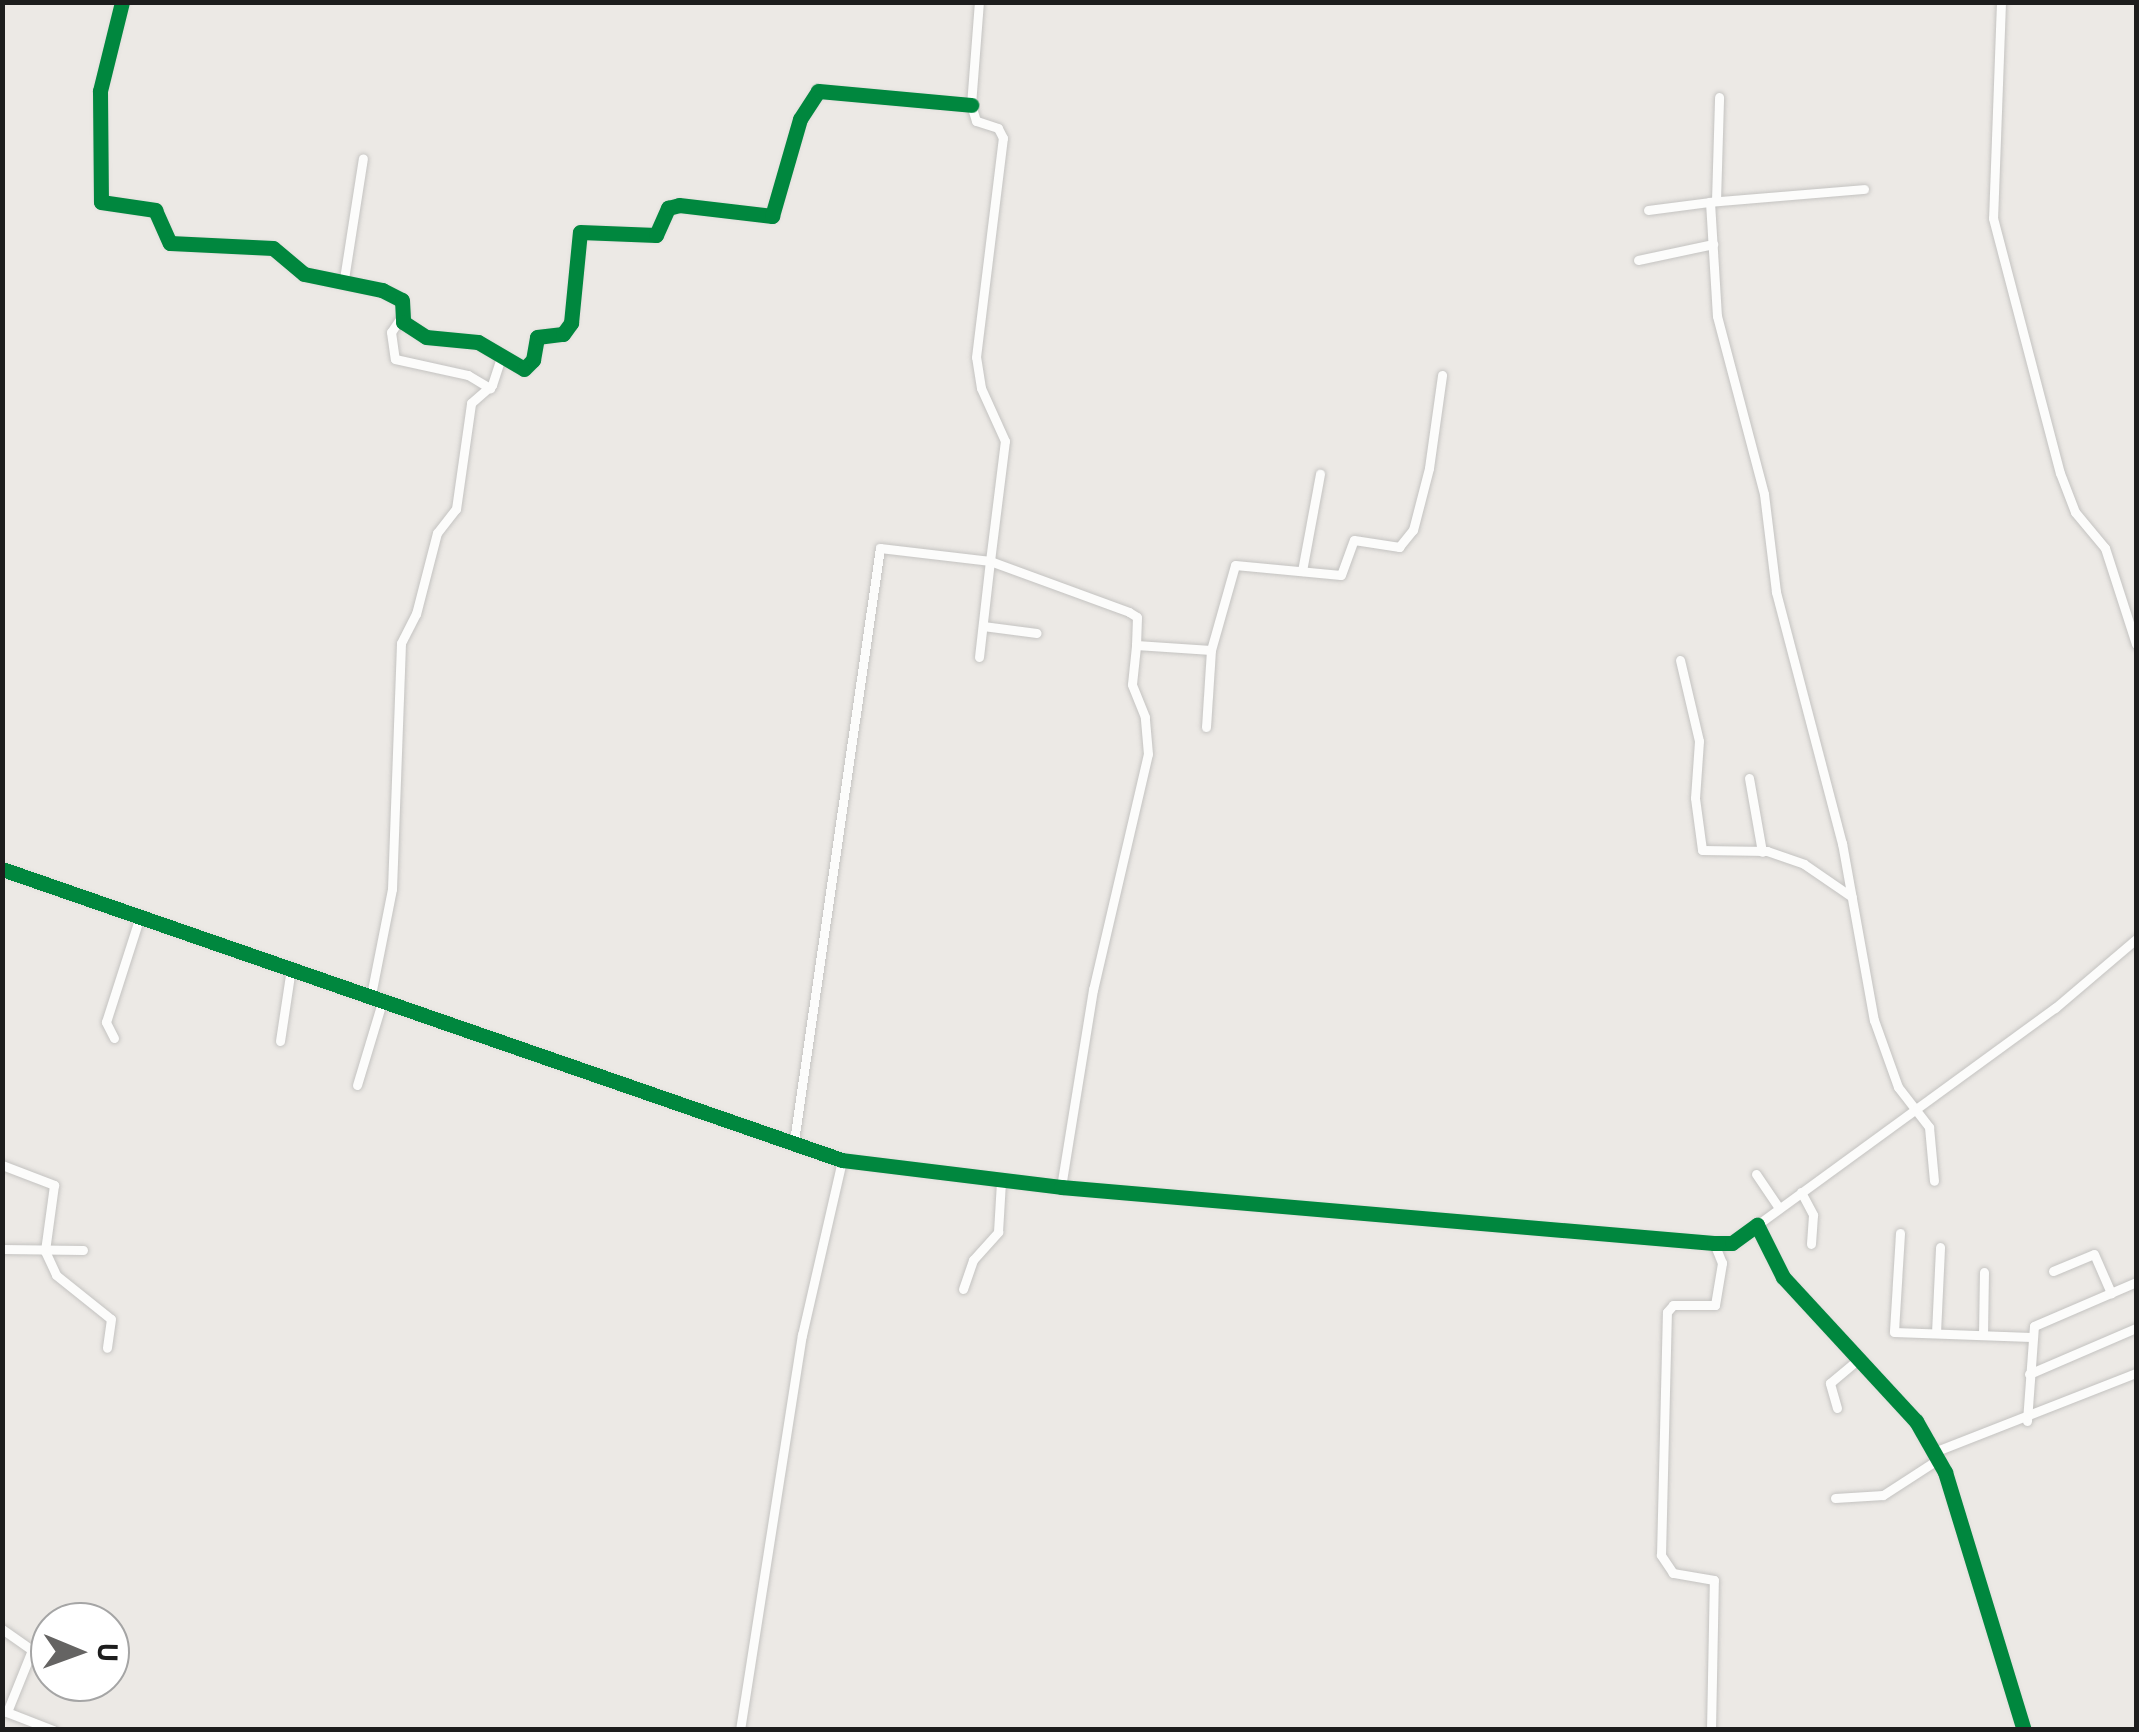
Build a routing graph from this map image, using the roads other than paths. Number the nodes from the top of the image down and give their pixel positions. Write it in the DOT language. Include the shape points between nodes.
graph roads {
  1 [pos="122,2"];
  2 [pos="979,2"];
  3 [pos="2002,2"];
  4 [pos="1718,97"];
  5 [pos="971,105"];
  6 [pos="362,158"];
  7 [pos="1864,189"];
  8 [pos="1713,201"];
  9 [pos="1648,210"];
  10 [pos="1713,244"];
  11 [pos="1638,260"];
  12 [pos="344,278"];
  13 [pos="404,312"];
  14 [pos="500,360"];
  15 [pos="1442,375"];
  16 [pos="490,388"];
  17 [pos="1320,474"];
  18 [pos="990,561"];
  19 [pos="1302,571"];
  20 [pos="983,626"];
  21 [pos="1037,633"];
  22 [pos="2136,644"];
  23 [pos="1136,645"];
  24 [pos="1211,650"];
  25 [pos="979,657"];
  26 [pos="1680,660"];
  27 [pos="1206,727"];
  28 [pos="1749,778"];
  29 [pos="1762,852"];
  30 [pos="2,869"];
  31 [pos="1852,897"];
  32 [pos="140,916"];
  33 [pos="2136,939"];
  34 [pos="291,968"];
  35 [pos="370,995"];
  36 [pos="383,1000"];
  37 [pos="114,1038"];
  38 [pos="280,1041"];
  39 [pos="357,1086"];
  40 [pos="1918,1109"];
  41 [pos="794,1141"];
  42 [pos="842,1160"];
  43 [pos="2,1165"];
  44 [pos="1756,1174"];
  45 [pos="1934,1181"];
  46 [pos="1001,1182"];
  47 [pos="1061,1187"];
  48 [pos="1802,1192"];
  49 [pos="1779,1208"];
  50 [pos="1757,1225"];
  51 [pos="1900,1233"];
  52 [pos="1714,1243"];
  53 [pos="1811,1244"];
  54 [pos="1940,1247"];
  55 [pos="2,1250"];
  56 [pos="45,1250"];
  57 [pos="84,1250"];
  58 [pos="2053,1271"];
  59 [pos="1984,1272"];
  60 [pos="2136,1282"];
  61 [pos="963,1289"];
  62 [pos="2111,1292"];
  63 [pos="2136,1328"];
  64 [pos="1936,1333"];
  65 [pos="1982,1335"];
  66 [pos="2031,1337"];
  67 [pos="107,1348"];
  68 [pos="1859,1359"];
  69 [pos="2029,1374"];
  70 [pos="2136,1374"];
  71 [pos="1838,1408"];
  72 [pos="2028,1421"];
  73 [pos="1936,1456"];
  74 [pos="1835,1498"];
  75 [pos="2,1629"];
  76 [pos="5,1711"];
  77 [pos="53,1730"];
  78 [pos="740,1730"];
  79 [pos="1712,1730"];
  80 [pos="2024,1730"];
  1 -- 12 [label="street" via="100,92 97,197 120,208 154,210 170,243 273,248 304,274"];
  2 -- 5 [label="street"];
  3 -- 22 [label="street" via="1993,218 2060,473 2076,512 2104,548"];
  4 -- 8 [label="street"];
  5 -- 14 [label="street" via="818,91 800,119 772,216 678,205 668,208 656,235 584,230 568,330 537,337 524,369"];
  5 -- 18 [label="street" via="976,120 998,128 1003,138 976,356 1005,442"];
  6 -- 12 [label="street"];
  7 -- 8 [label="street"];
  8 -- 9 [label="street"];
  8 -- 10 [label="street"];
  10 -- 11 [label="street"];
  10 -- 31 [label="street" via="1721,334 1764,494 1776,592"];
  12 -- 13 [label="street" via="397,297"];
  13 -- 14 [label="street" via="403,322 426,337 478,342"];
  13 -- 16 [label="street" via="391,332 395,359 468,375"];
  14 -- 16 [label="street"];
  15 -- 19 [label="street" via="1413,530 1396,548 1354,540 1342,575"];
  16 -- 35 [label="street" via="471,404 456,509 437,534 416,614 401,643 392,889"];
  17 -- 19 [label="street"];
  18 -- 20 [label="street"];
  18 -- 23 [label="street" via="1129,612 1137,618"];
  18 -- 41 [label="street" via="880,548"];
  19 -- 24 [label="street" via="1232,568 1228,607"];
  20 -- 21 [label="street"];
  20 -- 25 [label="street"];
  23 -- 24 [label="street"];
  23 -- 47 [label="street" via="1132,684 1145,717 1148,754 1093,990"];
  24 -- 27 [label="street"];
  26 -- 29 [label="street" via="1700,741 1697,840 1709,854"];
  28 -- 29 [label="street"];
  29 -- 31 [label="street" via="1804,864"];
  30 -- 32 [label="street"];
  31 -- 40 [label="street" via="1874,1020 1898,1086"];
  32 -- 34 [label="street"];
  32 -- 37 [label="street" via="106,1022"];
  33 -- 40 [label="street"];
  34 -- 35 [label="street"];
  34 -- 38 [label="street"];
  35 -- 36 [label="street"];
  36 -- 39 [label="street"];
  36 -- 41 [label="street"];
  40 -- 45 [label="street" via="1929,1127"];
  40 -- 48 [label="street"];
  41 -- 42 [label="street"];
  42 -- 46 [label="street"];
  42 -- 78 [label="street" via="802,1335"];
  43 -- 56 [label="street" via="54,1184"];
  44 -- 49 [label="street"];
  46 -- 47 [label="street"];
  46 -- 61 [label="street" via="998,1232 973,1260"];
  47 -- 52 [label="street"];
  48 -- 49 [label="street"];
  48 -- 53 [label="street" via="1812,1214"];
  49 -- 50 [label="street"];
  50 -- 52 [label="street" via="1732,1243"];
  50 -- 68 [label="street" via="1782,1278"];
  51 -- 64 [label="street" via="1894,1332"];
  52 -- 79 [label="street" via="1722,1259 1715,1305 1673,1305 1666,1312 1660,1555 1667,1571 1714,1580"];
  54 -- 64 [label="street"];
  55 -- 56 [label="street"];
  56 -- 57 [label="street"];
  56 -- 67 [label="street" via="56,1276 110,1319"];
  58 -- 62 [label="street" via="2094,1254"];
  59 -- 65 [label="street"];
  60 -- 62 [label="street"];
  62 -- 66 [label="street" via="2039,1323"];
  63 -- 69 [label="street"];
  64 -- 65 [label="street"];
  65 -- 66 [label="street"];
  66 -- 69 [label="street"];
  68 -- 71 [label="street" via="1830,1384"];
  68 -- 73 [label="street" via="1916,1421"];
  69 -- 72 [label="street"];
  70 -- 72 [label="street"];
  72 -- 73 [label="street"];
  73 -- 74 [label="street" via="1890,1492"];
  73 -- 80 [label="street" via="1967,1534"];
  75 -- 76 [label="street" via="32,1650"];
  76 -- 77 [label="street"];
}
